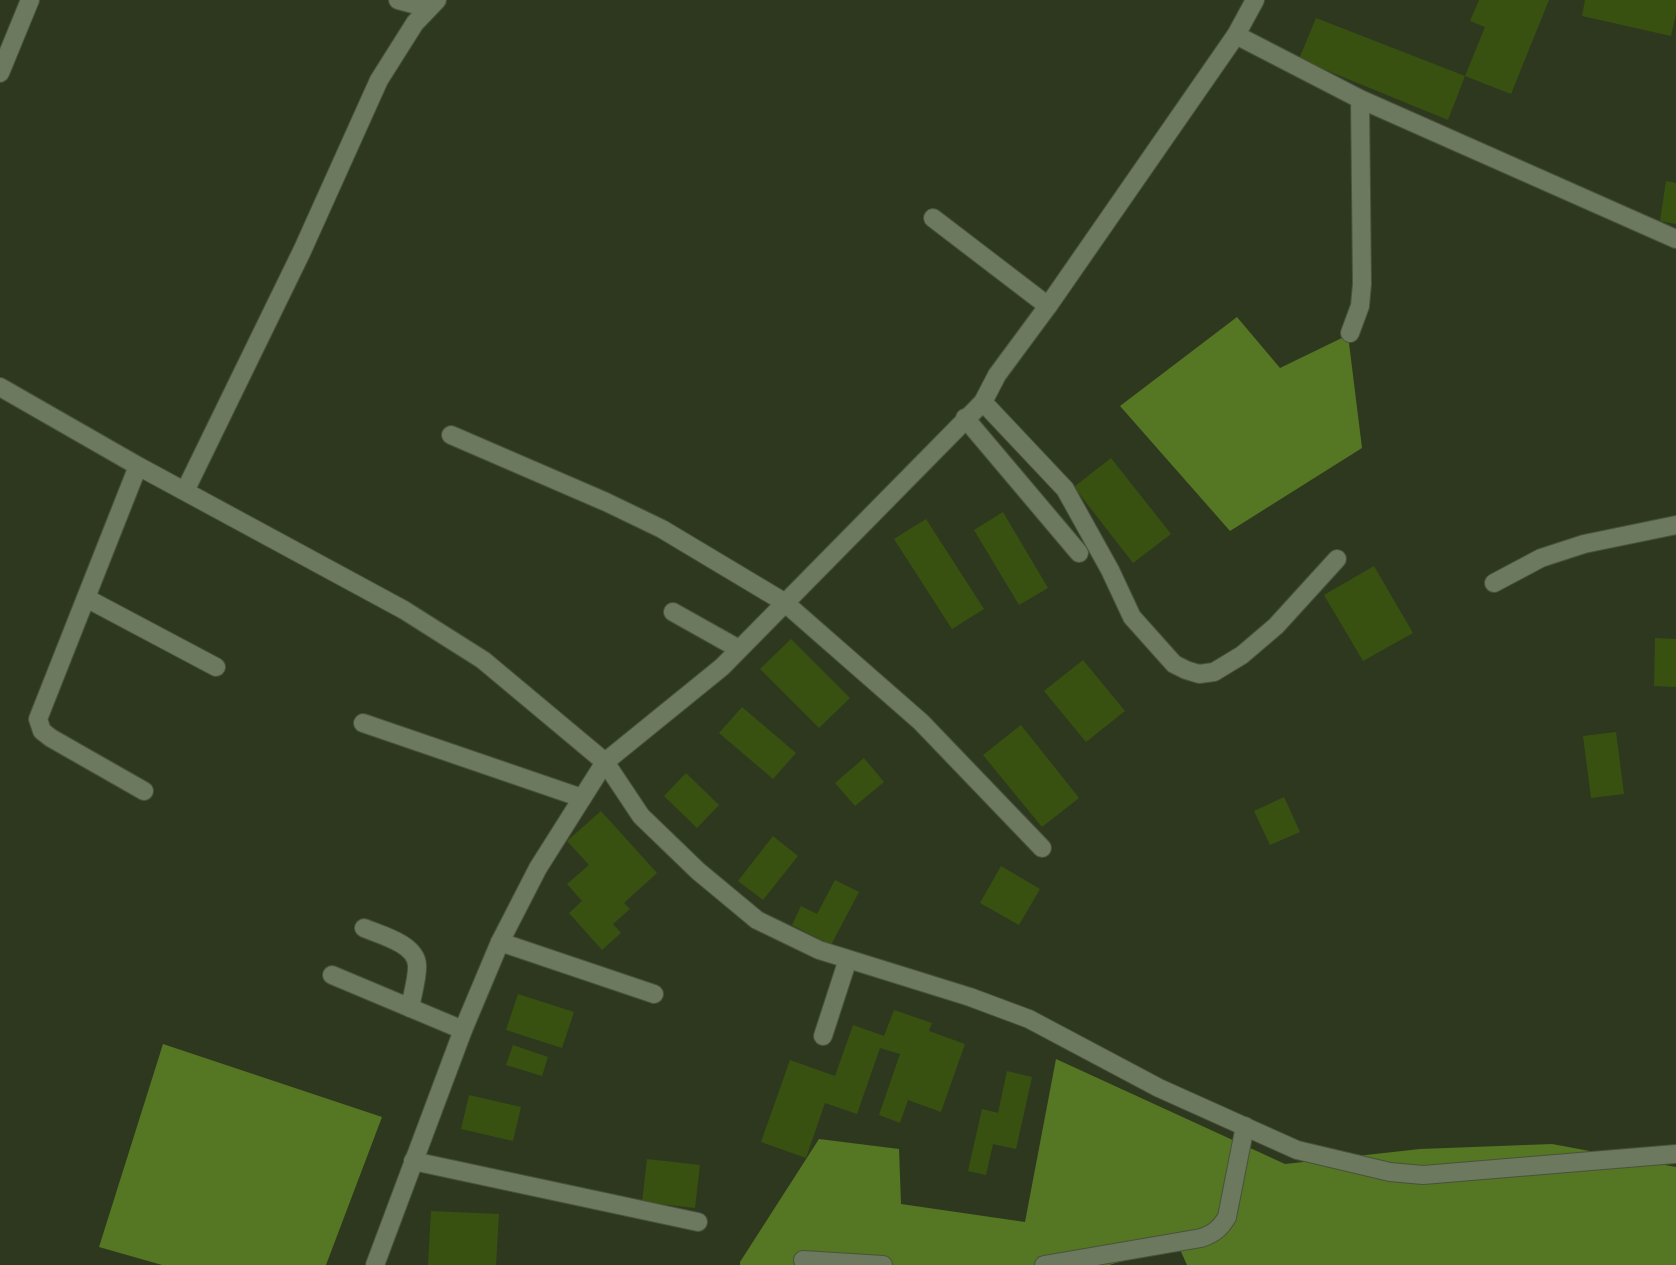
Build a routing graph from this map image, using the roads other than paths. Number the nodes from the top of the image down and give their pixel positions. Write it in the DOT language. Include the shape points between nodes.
graph roads {
  1 [pos="30,0"];
  2 [pos="398,0"];
  3 [pos="1255,0"];
  4 [pos="432,4"];
  5 [pos="1236,35"];
  6 [pos="0,73"];
  7 [pos="1360,99"];
  8 [pos="933,218"];
  9 [pos="1676,239"];
  10 [pos="1048,306"];
  11 [pos="1350,333"];
  12 [pos="0,387"];
  13 [pos="982,402"];
  14 [pos="965,418"];
  15 [pos="451,435"];
  16 [pos="138,466"];
  17 [pos="185,491"];
  18 [pos="1676,525"];
  19 [pos="1079,553"];
  20 [pos="1337,559"];
  21 [pos="1494,583"];
  22 [pos="86,598"];
  23 [pos="784,602"];
  24 [pos="673,612"];
  25 [pos="739,649"];
  26 [pos="216,667"];
  27 [pos="363,723"];
  28 [pos="605,762"];
  29 [pos="144,790"];
  30 [pos="582,798"];
  31 [pos="1042,848"];
  32 [pos="364,927"];
  33 [pos="500,942"];
  34 [pos="848,960"];
  35 [pos="332,975"];
  36 [pos="654,994"];
  37 [pos="410,1008"];
  38 [pos="463,1030"];
  39 [pos="823,1036"];
  40 [pos="1245,1126"];
  41 [pos="1676,1154"];
  42 [pos="413,1161"];
  43 [pos="698,1222"];
  44 [pos="803,1260"];
  45 [pos="375,1265"];
  46 [pos="883,1265"];
  47 [pos="1044,1265"];
  1 -- 6 [label="street"];
  2 -- 4 [label="street"];
  3 -- 5 [label="street"];
  4 -- 17 [label="street" via="415,23 379,80 302,251"];
  5 -- 7 [label="street"];
  5 -- 10 [label="street"];
  7 -- 9 [label="street"];
  7 -- 11 [label="street" via="1362,284 1360,306"];
  8 -- 10 [label="street"];
  10 -- 13 [label="street"];
  12 -- 16 [label="street"];
  13 -- 14 [label="street"];
  13 -- 20 [label="street" via="1065,489 1132,617 1180,667 1199,674 1214,672 1242,655 1276,626"];
  14 -- 19 [label="street"];
  14 -- 23 [label="street"];
  15 -- 23 [label="street" via="662,529"];
  16 -- 17 [label="street"];
  16 -- 22 [label="street"];
  17 -- 28 [label="street" via="404,610 483,660"];
  18 -- 21 [label="street" via="1584,544 1541,558"];
  22 -- 26 [label="street"];
  22 -- 29 [label="street" via="38,719 42,731 51,738"];
  23 -- 25 [label="street"];
  23 -- 31 [label="street" via="921,722"];
  24 -- 25 [label="street"];
  25 -- 28 [label="street"];
  27 -- 30 [label="street"];
  28 -- 30 [label="street"];
  28 -- 34 [label="street" via="641,816 757,920"];
  30 -- 33 [label="street" via="538,868"];
  32 -- 37 [label="street" via="404,945 414,954 417,964"];
  33 -- 36 [label="street"];
  33 -- 38 [label="street"];
  34 -- 39 [label="street"];
  34 -- 40 [label="street" via="1029,1019 1159,1088"];
  35 -- 37 [label="street"];
  37 -- 38 [label="street"];
  38 -- 42 [label="street"];
  40 -- 41 [label="street" via="1297,1150 1389,1172 1423,1175"];
  40 -- 47 [label="street" via="1227,1217 1212,1235"];
  42 -- 43 [label="street"];
  42 -- 45 [label="street"];
  44 -- 46 [label="street"];
}
